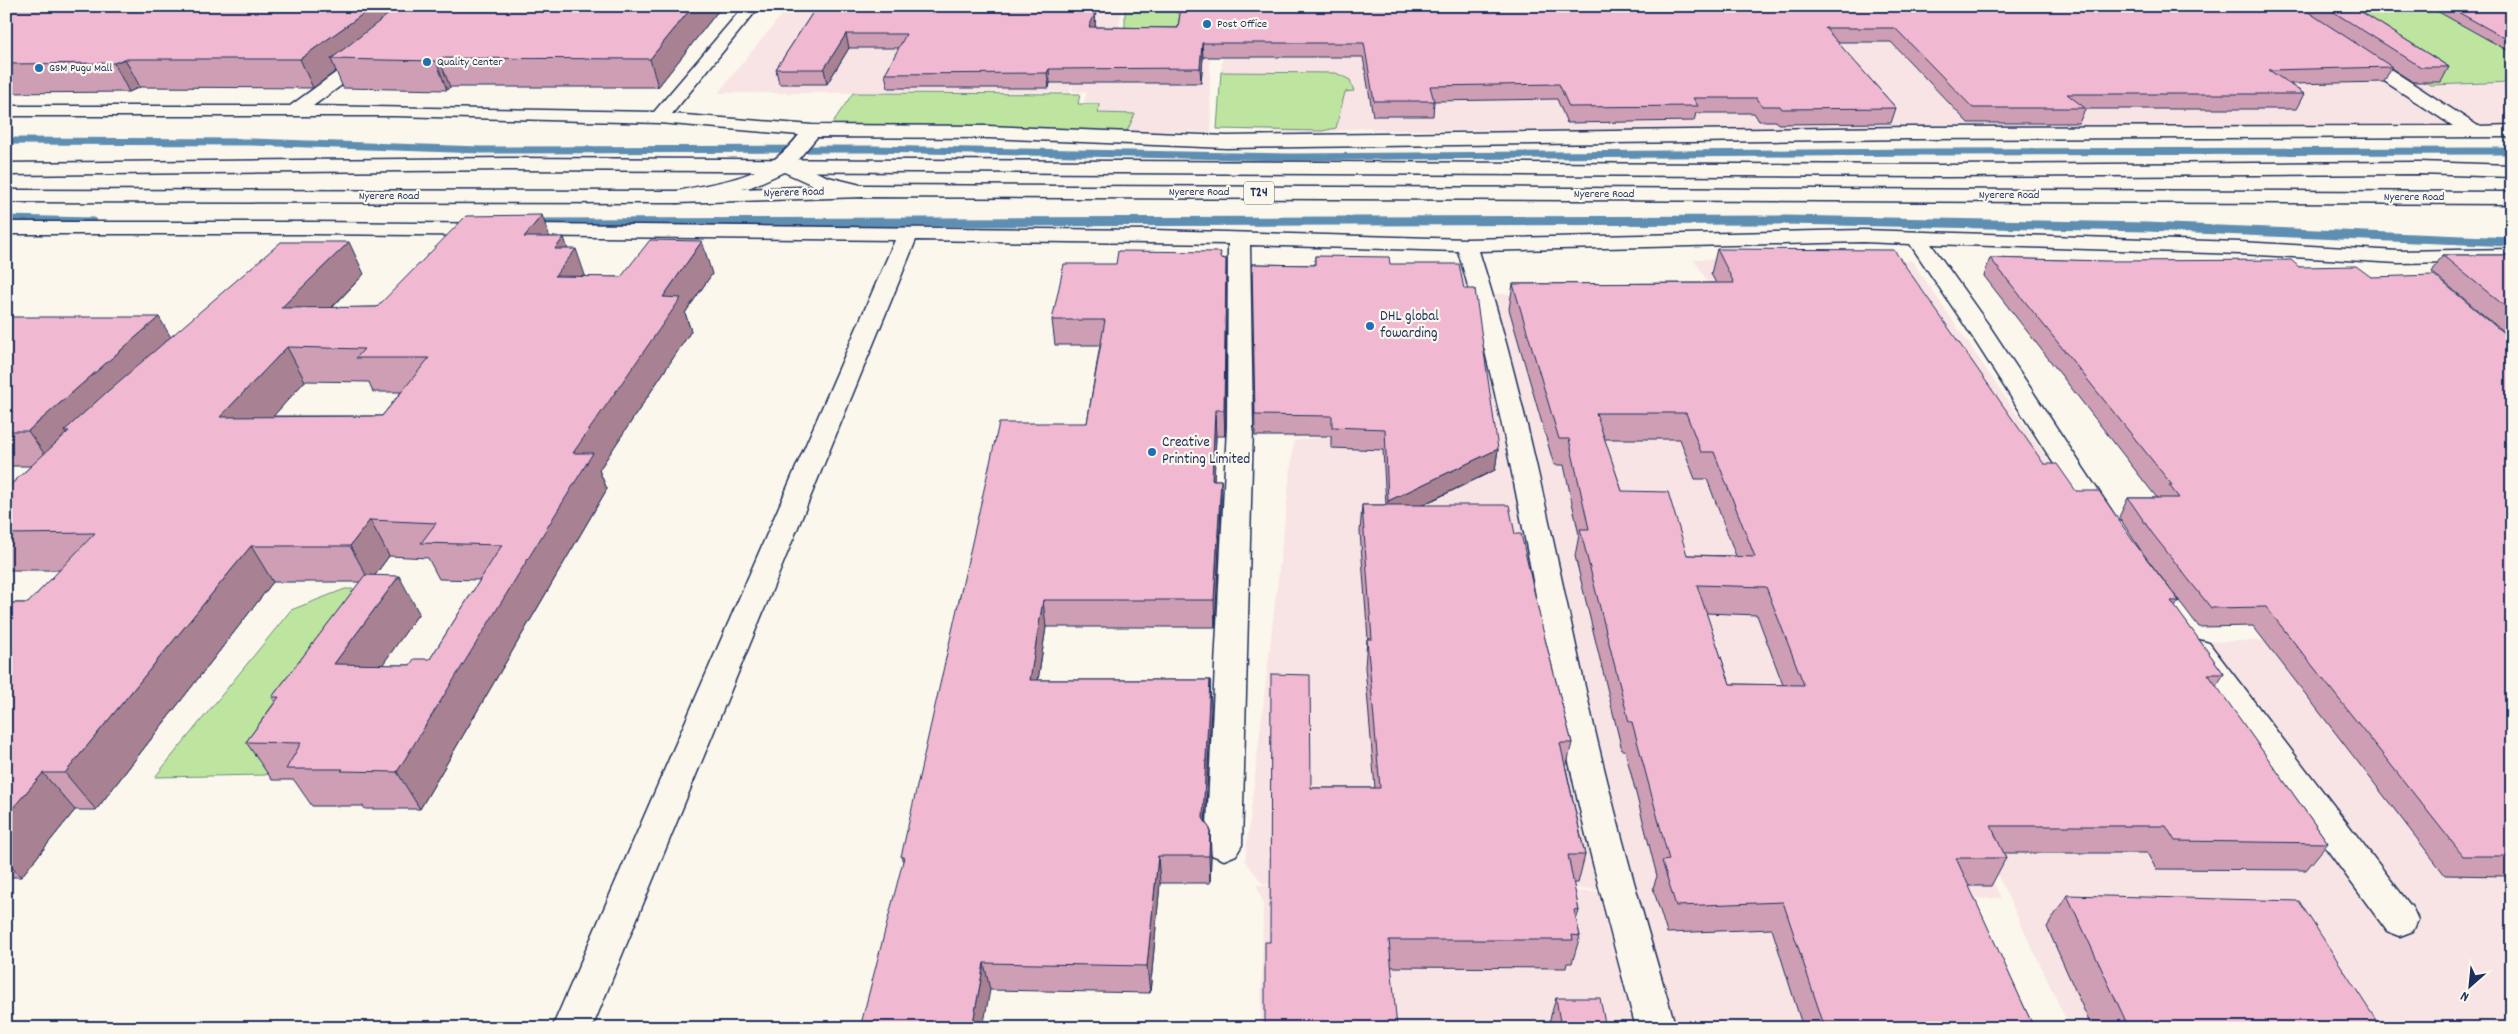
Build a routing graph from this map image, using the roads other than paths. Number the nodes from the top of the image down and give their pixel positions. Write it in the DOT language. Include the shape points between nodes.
graph roads {
  1 [pos="752,6"];
  2 [pos="2340,44"];
  3 [pos="382,47"];
  4 [pos="6,111"];
  5 [pos="294,111"];
  6 [pos="659,118"];
  7 [pos="812,131"];
  8 [pos="2474,131"];
  9 [pos="2512,131"];
  10 [pos="783,165"];
  11 [pos="6,169"];
  12 [pos="2512,171"];
  13 [pos="862,191"];
  14 [pos="6,196"];
  15 [pos="677,197"];
  16 [pos="2512,198"];
  17 [pos="6,228"];
  18 [pos="908,234"];
  19 [pos="1239,238"];
  20 [pos="1916,239"];
  21 [pos="1467,245"];
  22 [pos="2512,255"];
  23 [pos="2398,257"];
  24 [pos="2421,277"];
  25 [pos="2119,543"];
  26 [pos="2183,630"];
  27 [pos="1224,845"];
  28 [pos="2400,920"];
  29 [pos="572,1028"];
  30 [pos="1656,1028"];
  1 -- 6 [label="main road"];
  2 -- 8 [label="main road"];
  3 -- 5 [label="main road"];
  4 -- 5 [label="main road"];
  5 -- 6 [label="main road"];
  6 -- 7 [label="main road"];
  7 -- 8 [label="main road" via="988,132 1227,142 1892,133"];
  7 -- 10 [label="main road"];
  8 -- 9 [label="main road"];
  10 -- 11 [label="main road, Nyerere Road / T24"];
  10 -- 12 [label="main road, Nyerere Road / T24" via="1921,171 2420,168"];
  10 -- 13 [label="main road" via="822,182"];
  10 -- 15 [label="main road" via="755,179"];
  13 -- 15 [label="main road, Nyerere Road / T24"];
  13 -- 16 [label="main road, Nyerere Road / T24"];
  14 -- 15 [label="main road, Nyerere Road / T24"];
  17 -- 18 [label="main road" via="311,239"];
  18 -- 19 [label="main road"];
  18 -- 29 [label="main road"];
  19 -- 21 [label="main road"];
  19 -- 27 [label="main road" via="1240,427"];
  20 -- 21 [label="main road" via="1863,236"];
  20 -- 23 [label="main road" via="2240,248"];
  20 -- 25 [label="main road" via="1984,335"];
  21 -- 30 [label="main road" via="1488,307 1512,402 1588,774"];
  22 -- 23 [label="main road"];
  23 -- 24 [label="main road"];
  26 -- 28 [label="main road"];
}
